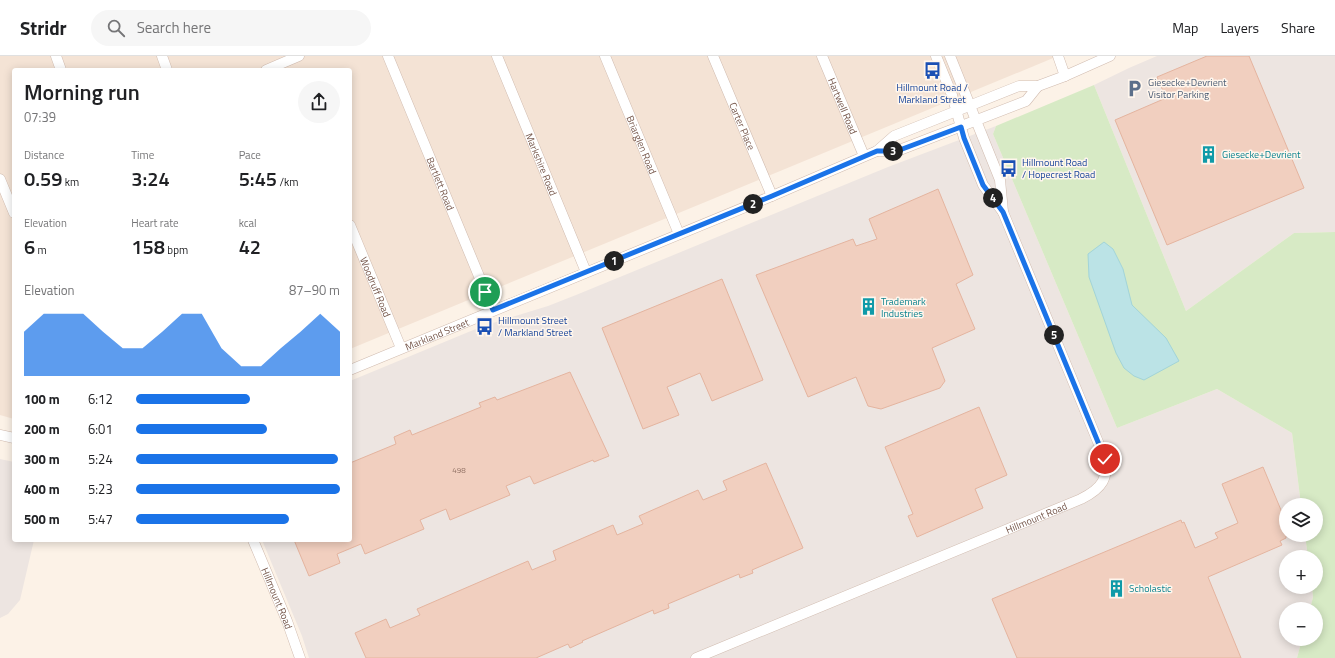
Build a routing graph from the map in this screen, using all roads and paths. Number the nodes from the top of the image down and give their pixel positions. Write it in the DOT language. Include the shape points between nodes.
graph roads {
  1 [pos="56,56"];
  2 [pos="162,56"];
  3 [pos="299,56"];
  4 [pos="388,56"];
  5 [pos="497,56"];
  6 [pos="605,56"];
  7 [pos="714,56"];
  8 [pos="822,56"];
  9 [pos="936,56"];
  10 [pos="950,56"];
  11 [pos="1058,56"];
  12 [pos="1110,56"];
  13 [pos="283,63"];
  14 [pos="60,68"];
  15 [pos="166,68"];
  16 [pos="271,68"];
  17 [pos="1065,76"];
  18 [pos="1038,86"];
  19 [pos="971,106"];
  20 [pos="957,111"];
  21 [pos="977,120"];
  22 [pos="961,127"];
  23 [pos="877,151"];
  24 [pos="864,156"];
  25 [pos="0,179"];
  26 [pos="772,196"];
  27 [pos="12,208"];
  28 [pos="1003,212"];
  29 [pos="352,230"];
  30 [pos="679,234"];
  31 [pos="586,272"];
  32 [pos="493,310"];
  33 [pos="401,348"];
  34 [pos="352,369"];
  35 [pos="0,435"];
  36 [pos="12,438"];
  37 [pos="254,542"];
  38 [pos="300,658"];
  39 [pos="696,658"];
  1 -- 14 [label="street"];
  2 -- 15 [label="street"];
  3 -- 13 [label="street"];
  4 -- 32 [label="street, Bartlett Road"];
  5 -- 31 [label="street, Markshire Road"];
  6 -- 30 [label="street, Briarglen Road"];
  7 -- 26 [label="street, Carter Place"];
  8 -- 24 [label="street, Hartwell Road"];
  9 -- 20 [label="street, Hillmount Road"];
  10 -- 19 [label="street, Hillmount Road"];
  11 -- 17 [label="street"];
  12 -- 17 [label="street, Markland Street"];
  13 -- 16 [label="street"];
  17 -- 18 [label="street, Markland Street"];
  18 -- 19 [label="street, Markland Street" via="1019,86"];
  18 -- 21 [label="street, Markland Street" via="1026,101"];
  19 -- 20 [label="street, Markland Street"];
  19 -- 21 [label="street, Hillmount Road"];
  20 -- 22 [label="street, Hillmount Road"];
  20 -- 23 [label="street, Markland Street" via="894,136"];
  21 -- 22 [label="street, Markland Street"];
  21 -- 28 [label="street, Hillmount Road" via="1000,180"];
  22 -- 23 [label="street, Markland Street" via="897,151"];
  22 -- 28 [label="street, Hillmount Road" via="983,185"];
  23 -- 24 [label="street, Markland Street"];
  24 -- 26 [label="street, Markland Street"];
  25 -- 27 [label="street"];
  26 -- 30 [label="street, Markland Street"];
  28 -- 39 [label="street, Hillmount Road" via="1103,454 1106,472 1101,484 1090,495 1068,505"];
  29 -- 33 [label="street, Woodruff Road"];
  30 -- 31 [label="street, Markland Street"];
  31 -- 32 [label="street, Markland Street"];
  32 -- 33 [label="street, Markland Street"];
  33 -- 34 [label="street, Markland Street"];
  35 -- 36 [label="street"];
  37 -- 38 [label="street, Hillmount Road"];
}
